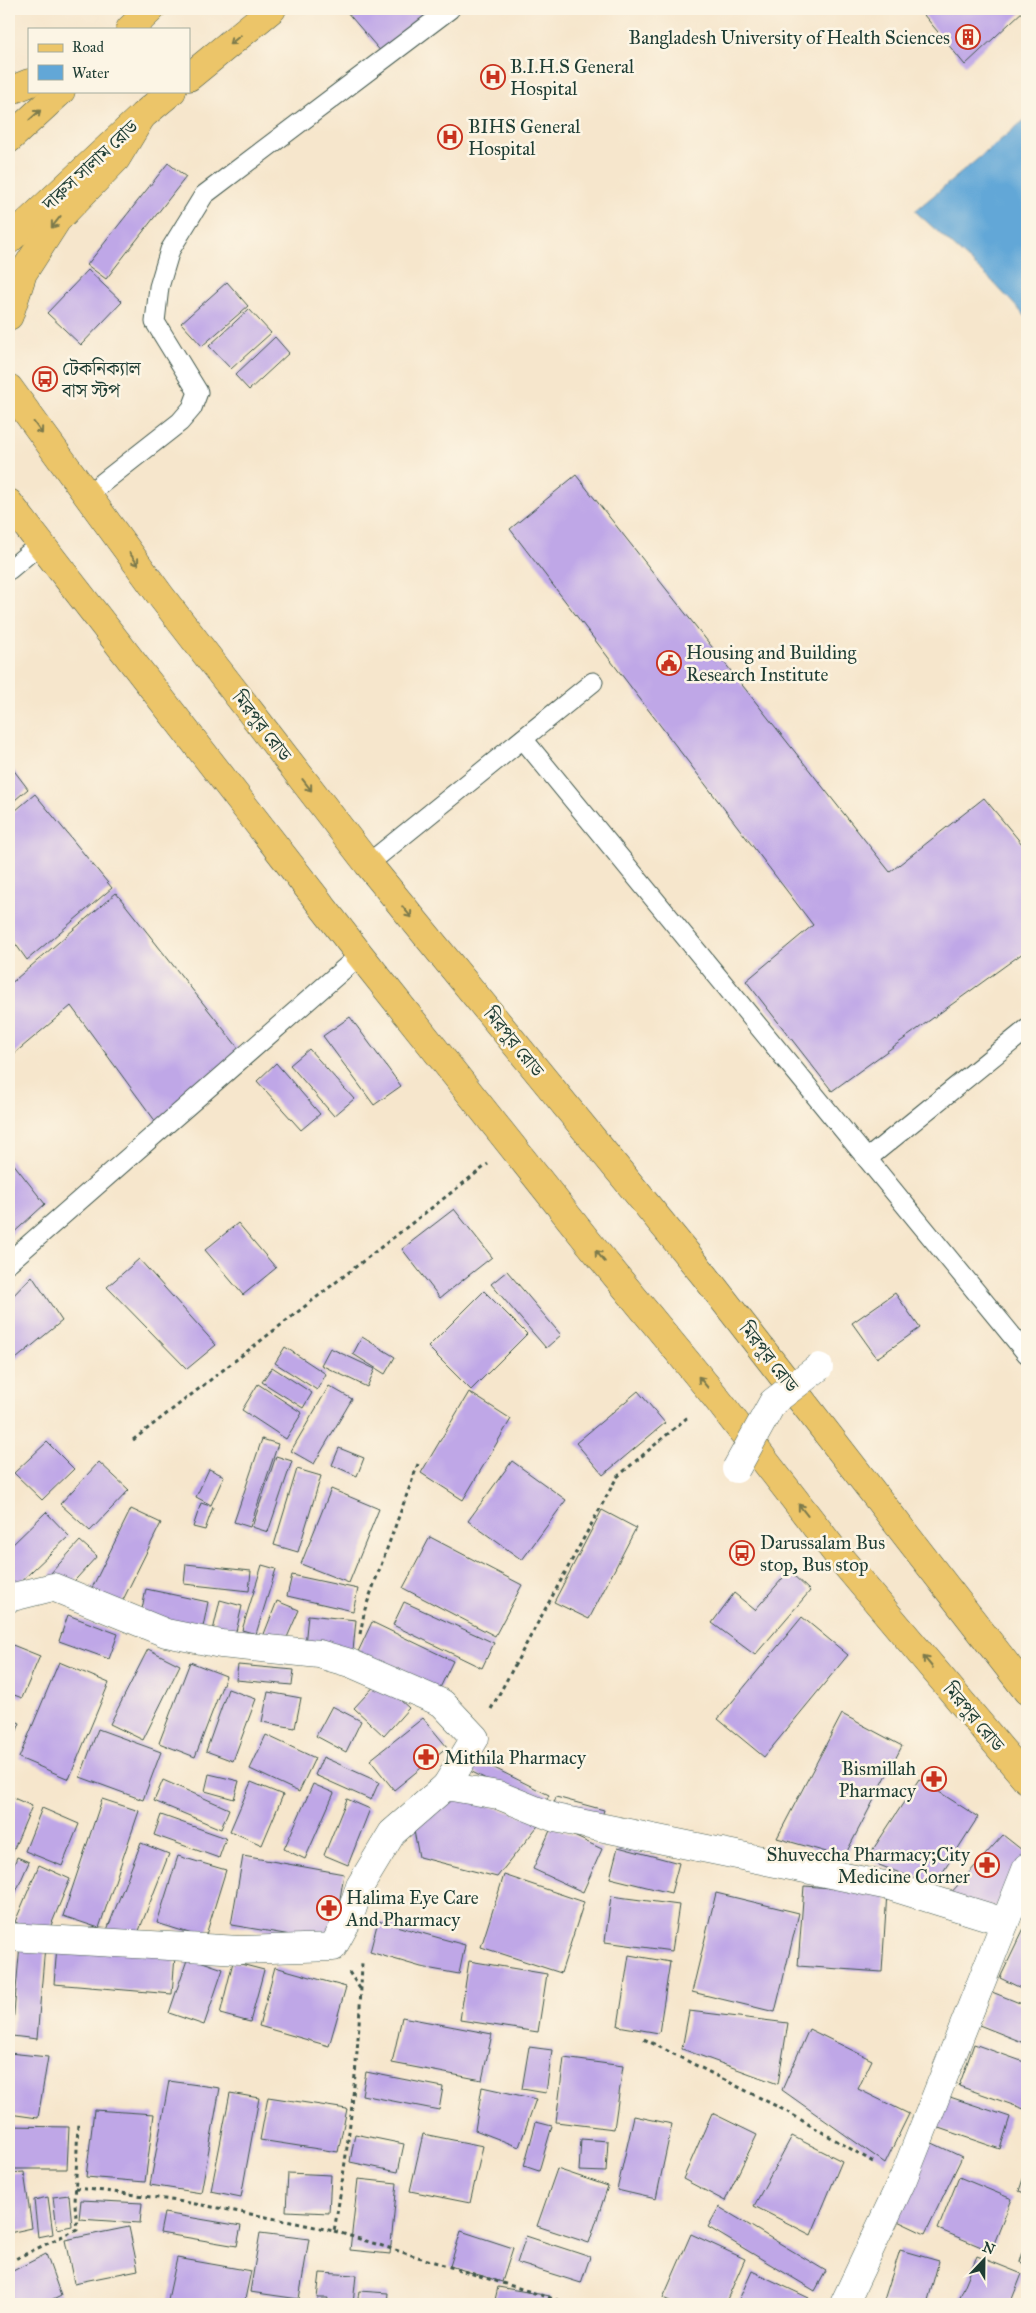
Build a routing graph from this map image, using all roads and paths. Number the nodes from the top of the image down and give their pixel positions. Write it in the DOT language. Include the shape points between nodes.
graph roads {
  1 [pos="151,9"];
  2 [pos="272,9"];
  3 [pos="450,9"];
  4 [pos="131,28"];
  5 [pos="190,76"];
  6 [pos="28,83"];
  7 [pos="9,91"];
  8 [pos="60,92"];
  9 [pos="171,92"];
  10 [pos="142,116"];
  11 [pos="9,139"];
  12 [pos="9,240"];
  13 [pos="9,316"];
  14 [pos="10,387"];
  15 [pos="87,495"];
  16 [pos="9,503"];
  17 [pos="40,544"];
  18 [pos="9,570"];
  19 [pos="593,682"];
  20 [pos="523,739"];
  21 [pos="368,864"];
  22 [pos="360,955"];
  23 [pos="1027,1029"];
  24 [pos="512,1146"];
  25 [pos="867,1159"];
  26 [pos="9,1262"];
  27 [pos="1027,1354"];
  28 [pos="819,1367"];
  29 [pos="714,1395"];
  30 [pos="133,1440"];
  31 [pos="418,1464"];
  32 [pos="736,1469"];
  33 [pos="9,1598"];
  34 [pos="350,1663"];
  35 [pos="1027,1691"];
  36 [pos="475,1738"];
  37 [pos="1027,1780"];
  38 [pos="446,1786"];
  39 [pos="1027,1867"];
  40 [pos="1005,1922"];
  41 [pos="9,1936"];
  42 [pos="362,1953"];
  43 [pos="644,2039"];
  44 [pos="78,2121"];
  45 [pos="903,2179"];
  46 [pos="75,2188"];
  47 [pos="334,2231"];
  48 [pos="9,2262"];
  49 [pos="570,2304"];
  50 [pos="844,2304"];
  1 -- 4 [label="main road"];
  2 -- 5 [label="main road, one-way"];
  3 -- 15 [label="lane" via="204,195 170,250 159,287 155,322 198,392 192,408 180,422"];
  6 -- 7 [label="main road"];
  11 -- 8 [label="main road, one-way"];
  9 -- 10 [label="main road, দারুস সালাম রোড"];
  10 -- 12 [label="main road, দারুস সালাম রোড"];
  10 -- 13 [label="main road, one-way" via="116,159 52,228 23,273"];
  14 -- 15 [label="main road, মিরপুর রোড, one-way"];
  15 -- 21 [label="main road, মিরপুর রোড, one-way" via="160,595"];
  16 -- 17 [label="main road, মিরপুর রোড"];
  17 -- 18 [label="lane"];
  17 -- 22 [label="main road, মিরপুর রোড"];
  19 -- 20 [label="lane"];
  20 -- 21 [label="lane"];
  20 -- 25 [label="lane"];
  21 -- 35 [label="main road, মিরপুর রোড, one-way" via="705,1276"];
  22 -- 24 [label="main road, মিরপুর রোড"];
  22 -- 26 [label="lane"];
  23 -- 25 [label="lane"];
  29 -- 24 [label="main road, মিরপুর রোড, one-way"];
  24 -- 30 [label="path"];
  25 -- 27 [label="lane"];
  28 -- 32 [label="street, bridge" via="773,1402"];
  29 -- 36 [label="path" via="617,1477"];
  37 -- 29 [label="main road, মিরপুর রোড, one-way" via="836,1553"];
  31 -- 34 [label="path" via="365,1609"];
  33 -- 34 [label="street" via="53,1587 166,1632 221,1644 319,1654"];
  34 -- 36 [label="street" via="442,1703"];
  36 -- 38 [label="street"];
  38 -- 40 [label="street" via="498,1795 555,1818 889,1886"];
  38 -- 41 [label="street" via="392,1833 360,1886 350,1916 334,1947 240,1950"];
  39 -- 40 [label="street"];
  40 -- 45 [label="street"];
  42 -- 47 [label="path" via="347,2160"];
  43 -- 45 [label="path" via="784,2110"];
  44 -- 46 [label="path"];
  45 -- 50 [label="street"];
  46 -- 47 [label="path" via="234,2210"];
  46 -- 48 [label="path" via="77,2229"];
  47 -- 49 [label="path"];
}
